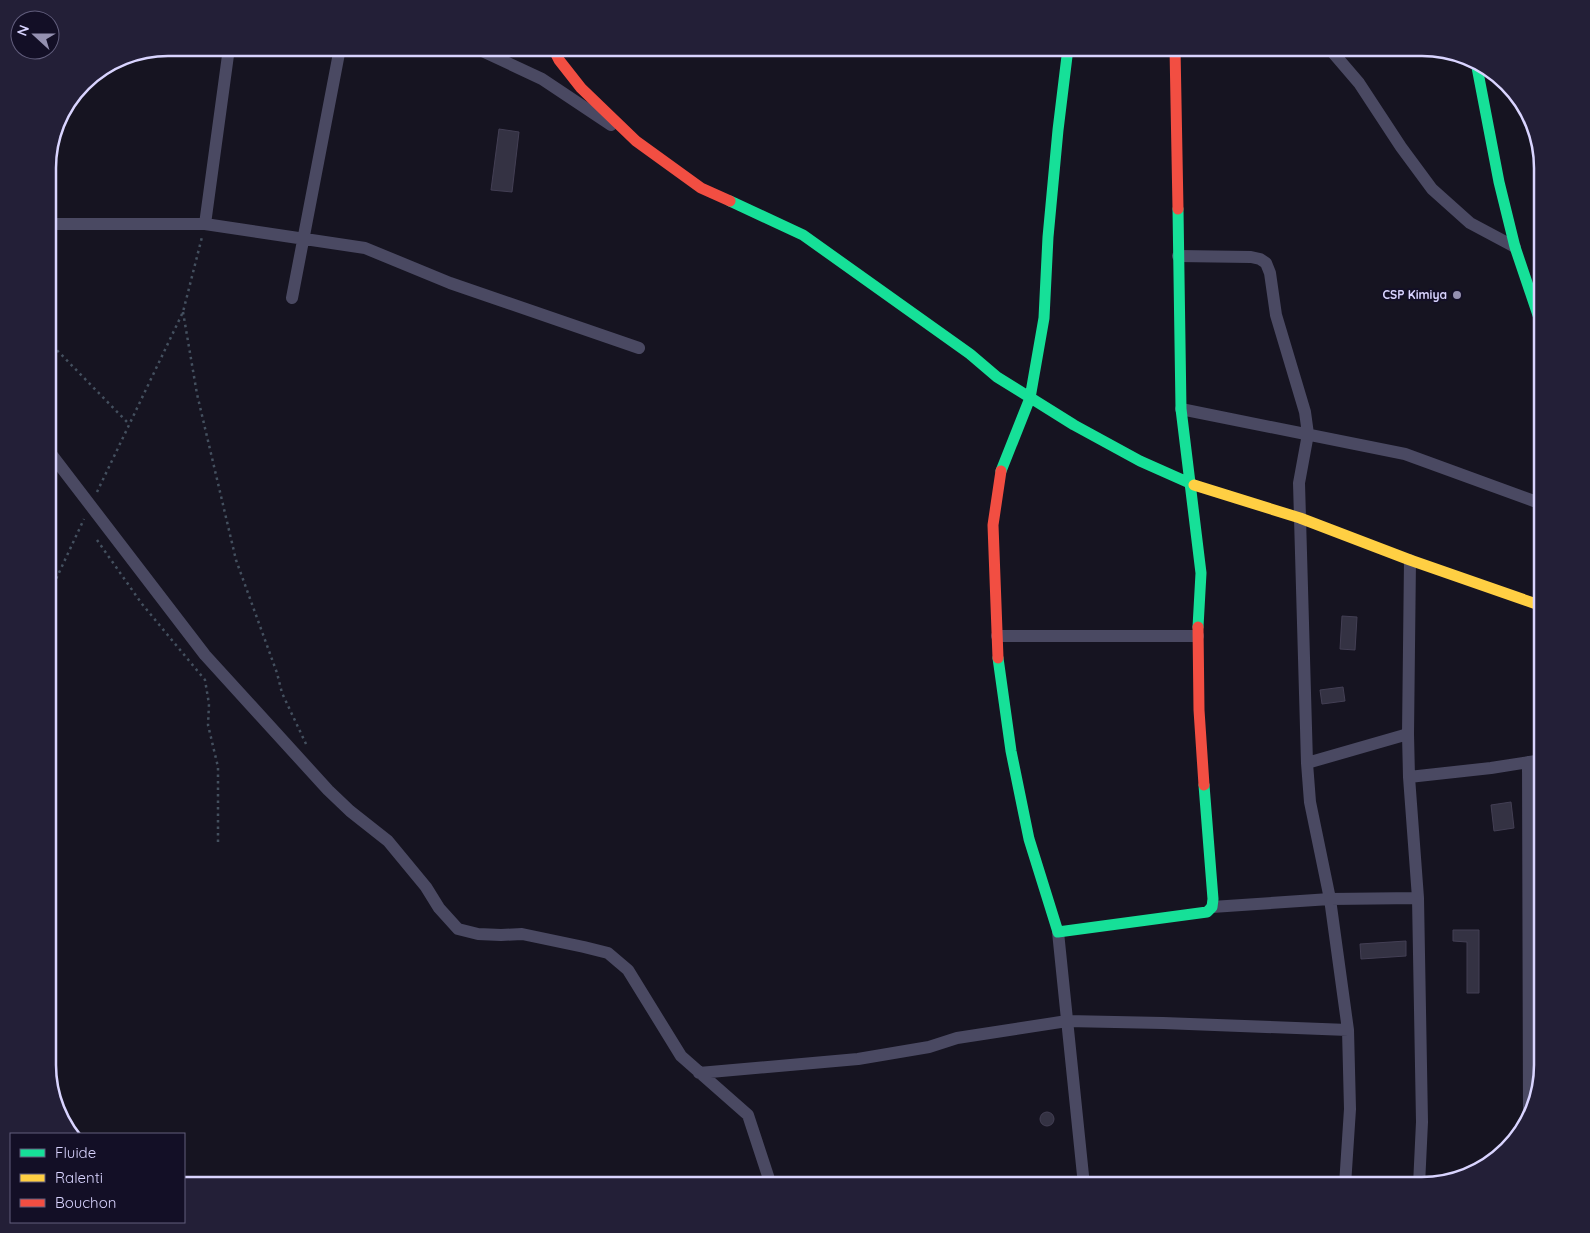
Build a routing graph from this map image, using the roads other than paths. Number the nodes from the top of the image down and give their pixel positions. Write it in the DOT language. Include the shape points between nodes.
graph roads {
  1 [pos="228,56"];
  2 [pos="338,56"];
  3 [pos="493,56"];
  4 [pos="557,56"];
  5 [pos="1067,56"];
  6 [pos="1175,56"];
  7 [pos="1336,56"];
  8 [pos="1478,72"];
  9 [pos="636,141"];
  10 [pos="56,222"];
  11 [pos="205,224"];
  12 [pos="304,238"];
  13 [pos="1515,247"];
  14 [pos="1178,256"];
  15 [pos="292,298"];
  16 [pos="1534,303"];
  17 [pos="640,348"];
  18 [pos="1030,398"];
  19 [pos="1181,409"];
  20 [pos="1308,434"];
  21 [pos="56,460"];
  22 [pos="1189,483"];
  23 [pos="1534,501"];
  24 [pos="1300,518"];
  25 [pos="1410,560"];
  26 [pos="1534,603"];
  27 [pos="997,636"];
  28 [pos="1198,636"];
  29 [pos="1408,734"];
  30 [pos="1534,761"];
  31 [pos="1528,762"];
  32 [pos="1307,763"];
  33 [pos="1409,777"];
  34 [pos="1418,898"];
  35 [pos="1330,899"];
  36 [pos="1212,907"];
  37 [pos="1058,932"];
  38 [pos="1067,1021"];
  39 [pos="1348,1030"];
  40 [pos="699,1073"];
  41 [pos="1529,1098"];
  42 [pos="768,1177"];
  43 [pos="1083,1177"];
  44 [pos="1346,1177"];
  45 [pos="1419,1177"];
  1 -- 11 [label="street"];
  2 -- 12 [label="street"];
  3 -- 9 [label="street" via="542,79"];
  4 -- 9 [label="main road" via="581,88"];
  5 -- 18 [label="main road" via="1051,208 1044,318"];
  6 -- 14 [label="main road"];
  7 -- 13 [label="street" via="1359,83 1432,189 1470,222"];
  8 -- 13 [label="main road"];
  9 -- 18 [label="main road" via="701,188 803,235 970,354 996,377"];
  10 -- 11 [label="street"];
  11 -- 12 [label="street"];
  12 -- 15 [label="street"];
  12 -- 17 [label="street" via="377,251 450,283"];
  13 -- 16 [label="main road"];
  14 -- 19 [label="main road"];
  14 -- 20 [label="street" via="1251,257 1266,263"];
  18 -- 22 [label="main road" via="1140,461"];
  18 -- 27 [label="main road" via="1002,467 993,525"];
  19 -- 20 [label="street"];
  19 -- 22 [label="main road"];
  20 -- 23 [label="street" via="1405,454"];
  20 -- 24 [label="street" via="1299,483"];
  21 -- 40 [label="street" via="205,654 328,790 388,841 458,929 501,936 522,934 608,953 628,970 681,1056"];
  22 -- 24 [label="main road"];
  22 -- 28 [label="main road" via="1201,574"];
  24 -- 25 [label="main road"];
  24 -- 32 [label="street"];
  25 -- 26 [label="main road"];
  25 -- 29 [label="street"];
  27 -- 28 [label="street"];
  27 -- 37 [label="main road" via="1011,752 1029,839"];
  28 -- 36 [label="main road" via="1199,710 1214,888"];
  29 -- 32 [label="street"];
  29 -- 33 [label="street"];
  30 -- 31 [label="street"];
  31 -- 33 [label="street"];
  31 -- 41 [label="street"];
  32 -- 35 [label="street" via="1310,802"];
  33 -- 34 [label="street"];
  34 -- 35 [label="street"];
  34 -- 45 [label="street" via="1422,1122"];
  35 -- 36 [label="street"];
  35 -- 39 [label="street"];
  36 -- 37 [label="main road" via="1207,912"];
  37 -- 38 [label="street"];
  38 -- 39 [label="street"];
  38 -- 40 [label="street" via="956,1038 929,1047 858,1059"];
  38 -- 43 [label="street"];
  39 -- 44 [label="street" via="1350,1109"];
  40 -- 42 [label="street" via="748,1115"];
}
